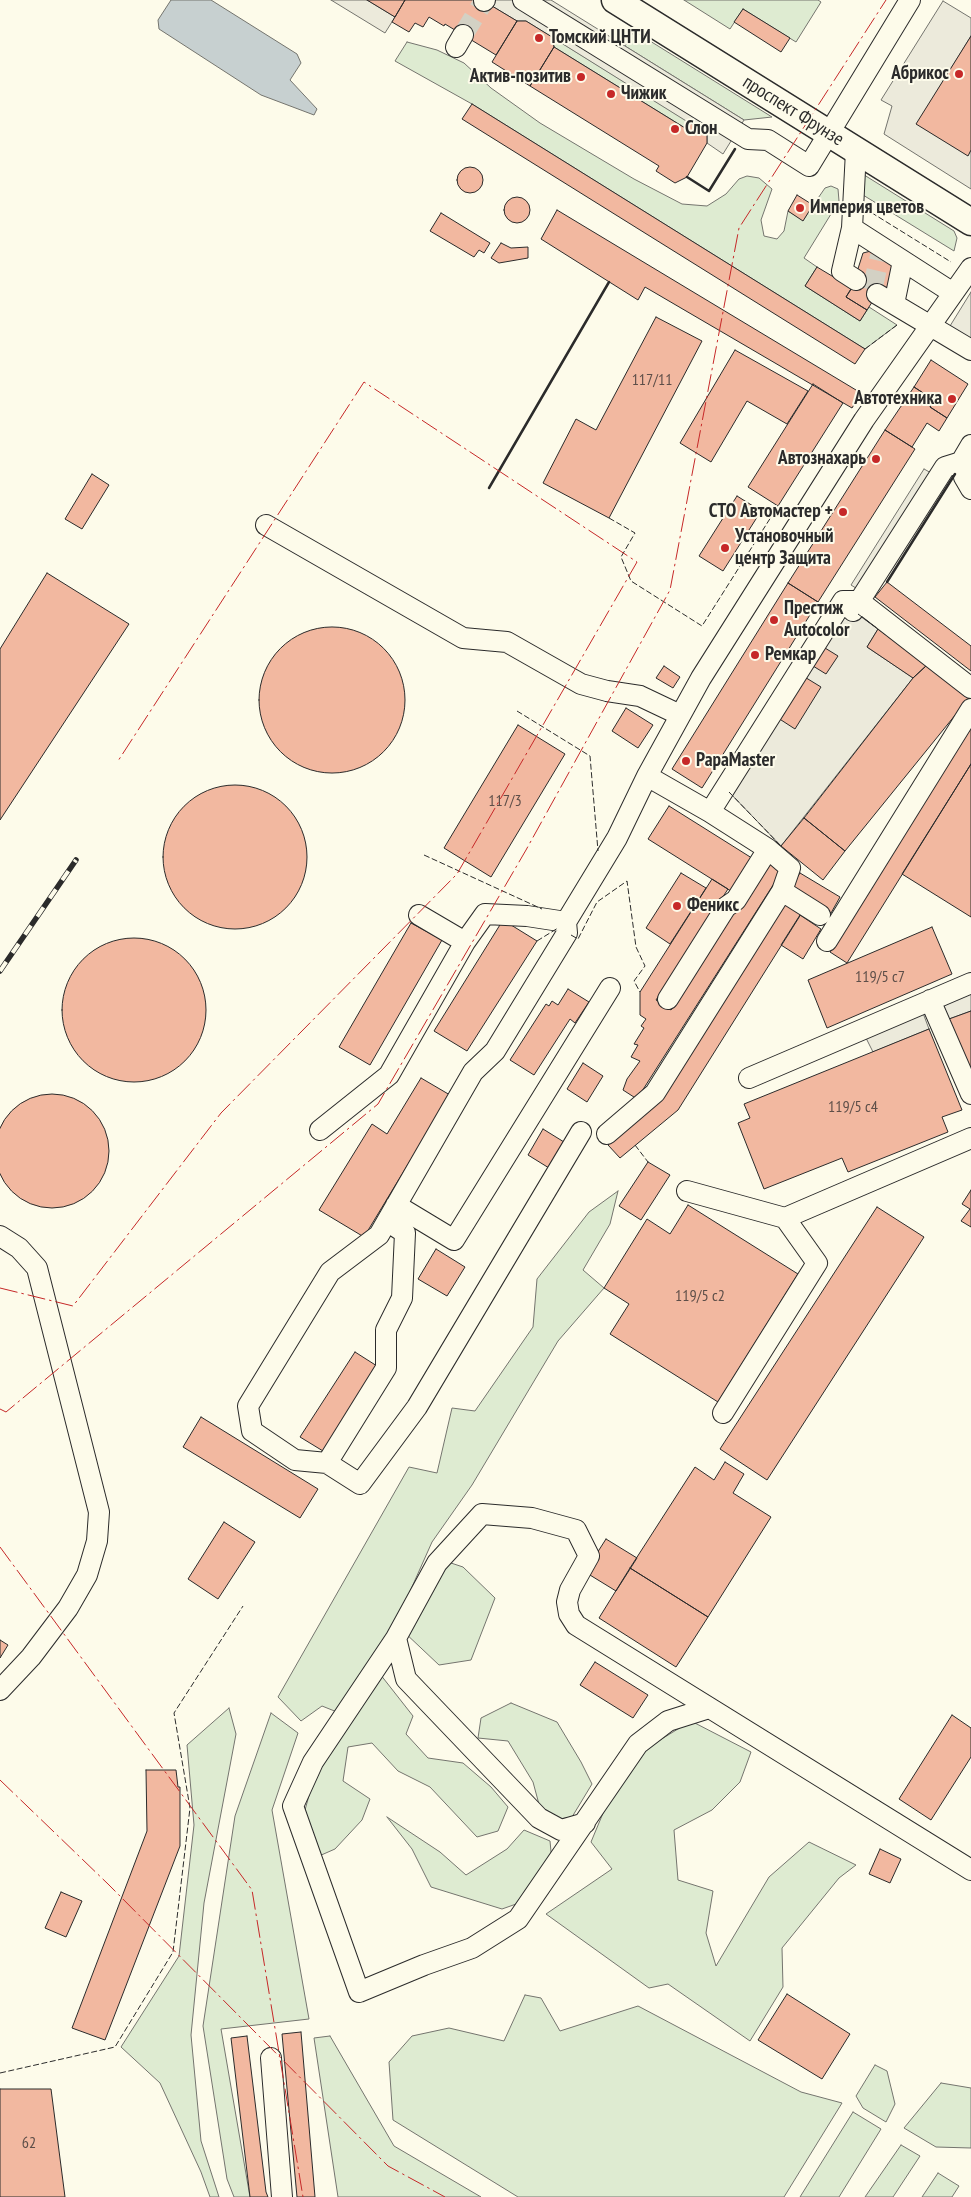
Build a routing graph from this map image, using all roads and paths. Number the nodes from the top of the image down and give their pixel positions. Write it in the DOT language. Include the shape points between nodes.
graph roads {
  1 [pos="523,0"];
  2 [pos="615,0"];
  3 [pos="910,0"];
  4 [pos="829,133"];
  5 [pos="856,151"];
  6 [pos="971,222"];
  7 [pos="852,228"];
  8 [pos="904,261"];
  9 [pos="971,268"];
  10 [pos="856,280"];
  11 [pos="953,293"];
  12 [pos="930,326"];
  13 [pos="971,350"];
  14 [pos="971,445"];
  15 [pos="961,462"];
  16 [pos="971,489"];
  17 [pos="266,525"];
  18 [pos="856,606"];
  19 [pos="971,688"];
  20 [pos="971,710"];
  21 [pos="680,715"];
  22 [pos="647,776"];
  23 [pos="710,812"];
  24 [pos="768,849"];
  25 [pos="782,891"];
  26 [pos="419,915"];
  27 [pos="820,915"];
  28 [pos="566,922"];
  29 [pos="827,941"];
  30 [pos="465,942"];
  31 [pos="971,984"];
  32 [pos="610,988"];
  33 [pos="668,998"];
  34 [pos="930,1000"];
  35 [pos="749,1078"];
  36 [pos="971,1094"];
  37 [pos="320,1130"];
  38 [pos="581,1132"];
  39 [pos="607,1134"];
  40 [pos="971,1138"];
  41 [pos="687,1191"];
  42 [pos="392,1213"];
  43 [pos="785,1218"];
  44 [pos="0,1236"];
  45 [pos="723,1414"];
  46 [pos="327,1463"];
  47 [pos="396,1638"];
  48 [pos="0,1690"];
  49 [pos="709,1708"];
  50 [pos="584,1824"];
  51 [pos="971,1870"];
  52 [pos="271,2058"];
  53 [pos="282,2197"];
  1 -- 4 [label="street" via="748,139 768,140 809,166"];
  2 -- 4 [label="main road, проспект Фрунзе"];
  3 -- 4 [label="street"];
  4 -- 5 [label="main road, проспект Фрунзе"];
  5 -- 6 [label="main road, проспект Фрунзе"];
  5 -- 7 [label="street"];
  7 -- 8 [label="street" via="881,252"];
  7 -- 10 [label="street" via="842,271"];
  8 -- 11 [label="street"];
  8 -- 12 [label="street" via="886,299"];
  9 -- 11 [label="street"];
  11 -- 12 [label="street"];
  12 -- 13 [label="street"];
  12 -- 21 [label="street" via="864,420 700,678"];
  14 -- 15 [label="street"];
  15 -- 16 [label="street"];
  15 -- 18 [label="street" via="945,466"];
  17 -- 21 [label="street" via="463,638 507,642 582,684 607,692 640,696"];
  18 -- 19 [label="street"];
  18 -- 23 [label="street" via="843,601"];
  20 -- 29 [label="street"];
  21 -- 22 [label="street"];
  22 -- 23 [label="street"];
  22 -- 28 [label="street" via="617,838"];
  23 -- 24 [label="street"];
  24 -- 25 [label="street" via="790,868"];
  24 -- 33 [label="street" via="736,900 726,906"];
  25 -- 27 [label="street"];
  25 -- 39 [label="street" via="655,1093"];
  26 -- 30 [label="street"];
  28 -- 30 [label="street" via="485,914"];
  28 -- 42 [label="street" via="567,932 495,1051 473,1072"];
  30 -- 37 [label="street" via="389,1075"];
  31 -- 34 [label="street"];
  32 -- 42 [label="street" via="454,1240"];
  34 -- 35 [label="street"];
  34 -- 36 [label="street"];
  38 -- 46 [label="street" via="417,1407 360,1484"];
  40 -- 43 [label="street"];
  41 -- 43 [label="street"];
  42 -- 46 [label="street" via="405,1233 402,1298 386,1330 386,1368"];
  42 -- 46 [label="street" via="379,1235 330,1272 248,1406 252,1432 295,1460"];
  43 -- 45 [label="street" via="817,1263"];
  44 -- 48 [label="street" via="19,1248 37,1268 99,1512 97,1541 82,1584 31,1657"];
  47 -- 49 [label="street" via="436,1562 482,1514 532,1518 576,1530 589,1556 567,1602 569,1614 576,1625"];
  47 -- 50 [label="street" via="406,1679 539,1818 561,1830"];
  47 -- 50 [label="street" via="313,1762 293,1806 359,1992 472,1948 518,1919"];
  49 -- 50 [label="street" via="668,1721 638,1744"];
  49 -- 51 [label="street"];
  52 -- 53 [label="street"];
}
